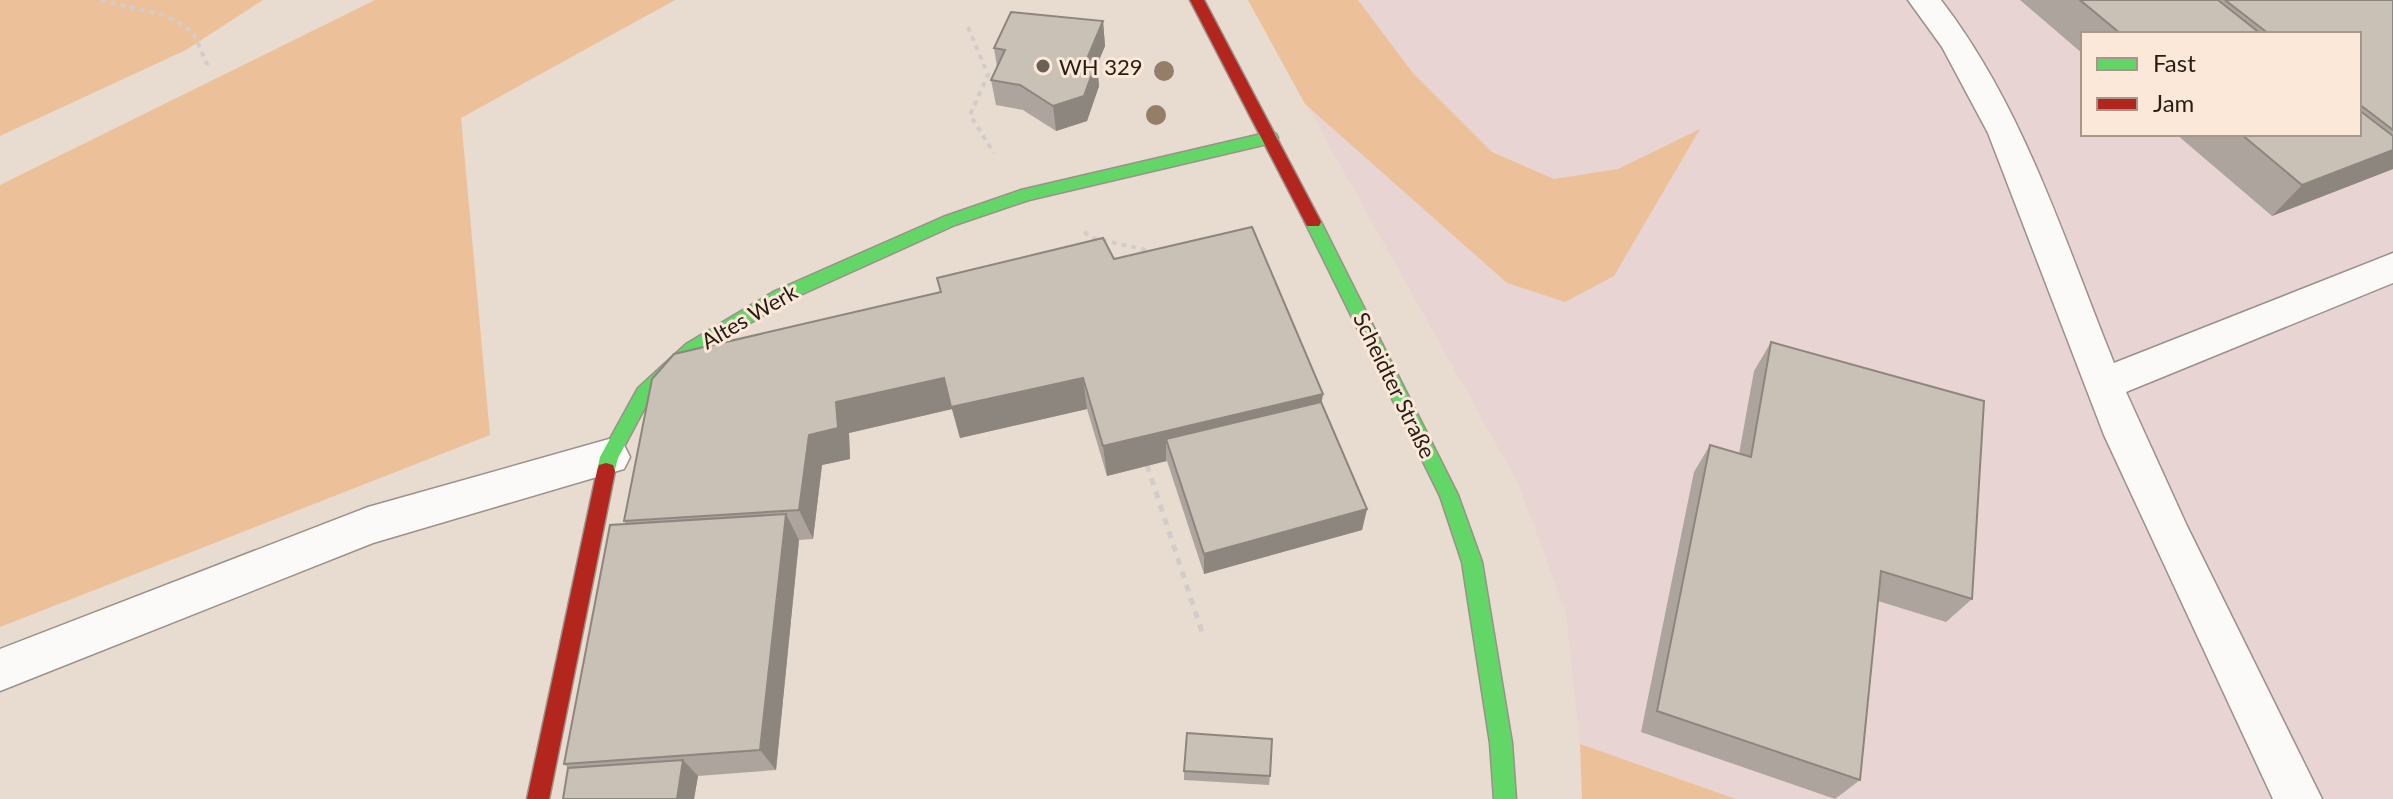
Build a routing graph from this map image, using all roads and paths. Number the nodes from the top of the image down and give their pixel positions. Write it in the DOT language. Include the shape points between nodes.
graph roads {
  1 [pos="101,0"];
  2 [pos="1197,0"];
  3 [pos="1924,0"];
  4 [pos="209,69"];
  5 [pos="1270,138"];
  6 [pos="2393,267"];
  7 [pos="2103,384"];
  8 [pos="609,457"];
  9 [pos="1147,465"];
  10 [pos="1202,632"];
  11 [pos="0,670"];
  12 [pos="538,799"];
  13 [pos="1505,799"];
  14 [pos="2298,799"];
  1 -- 4 [label="path" via="167,16 193,32"];
  2 -- 5 [label="street, Scheidter Straße"];
  3 -- 7 [label="lane" via="1962,49 2016,159"];
  5 -- 8 [label="street, Altes Werk" via="1027,194 887,246 781,296 692,349 644,393"];
  5 -- 13 [label="street, Scheidter Straße" via="1454,508 1472,562"];
  6 -- 7 [label="lane"];
  7 -- 14 [label="lane"];
  8 -- 11 [label="lane" via="368,526"];
  8 -- 12 [label="street, Altes Werk"];
  9 -- 10 [label="path"];
}
